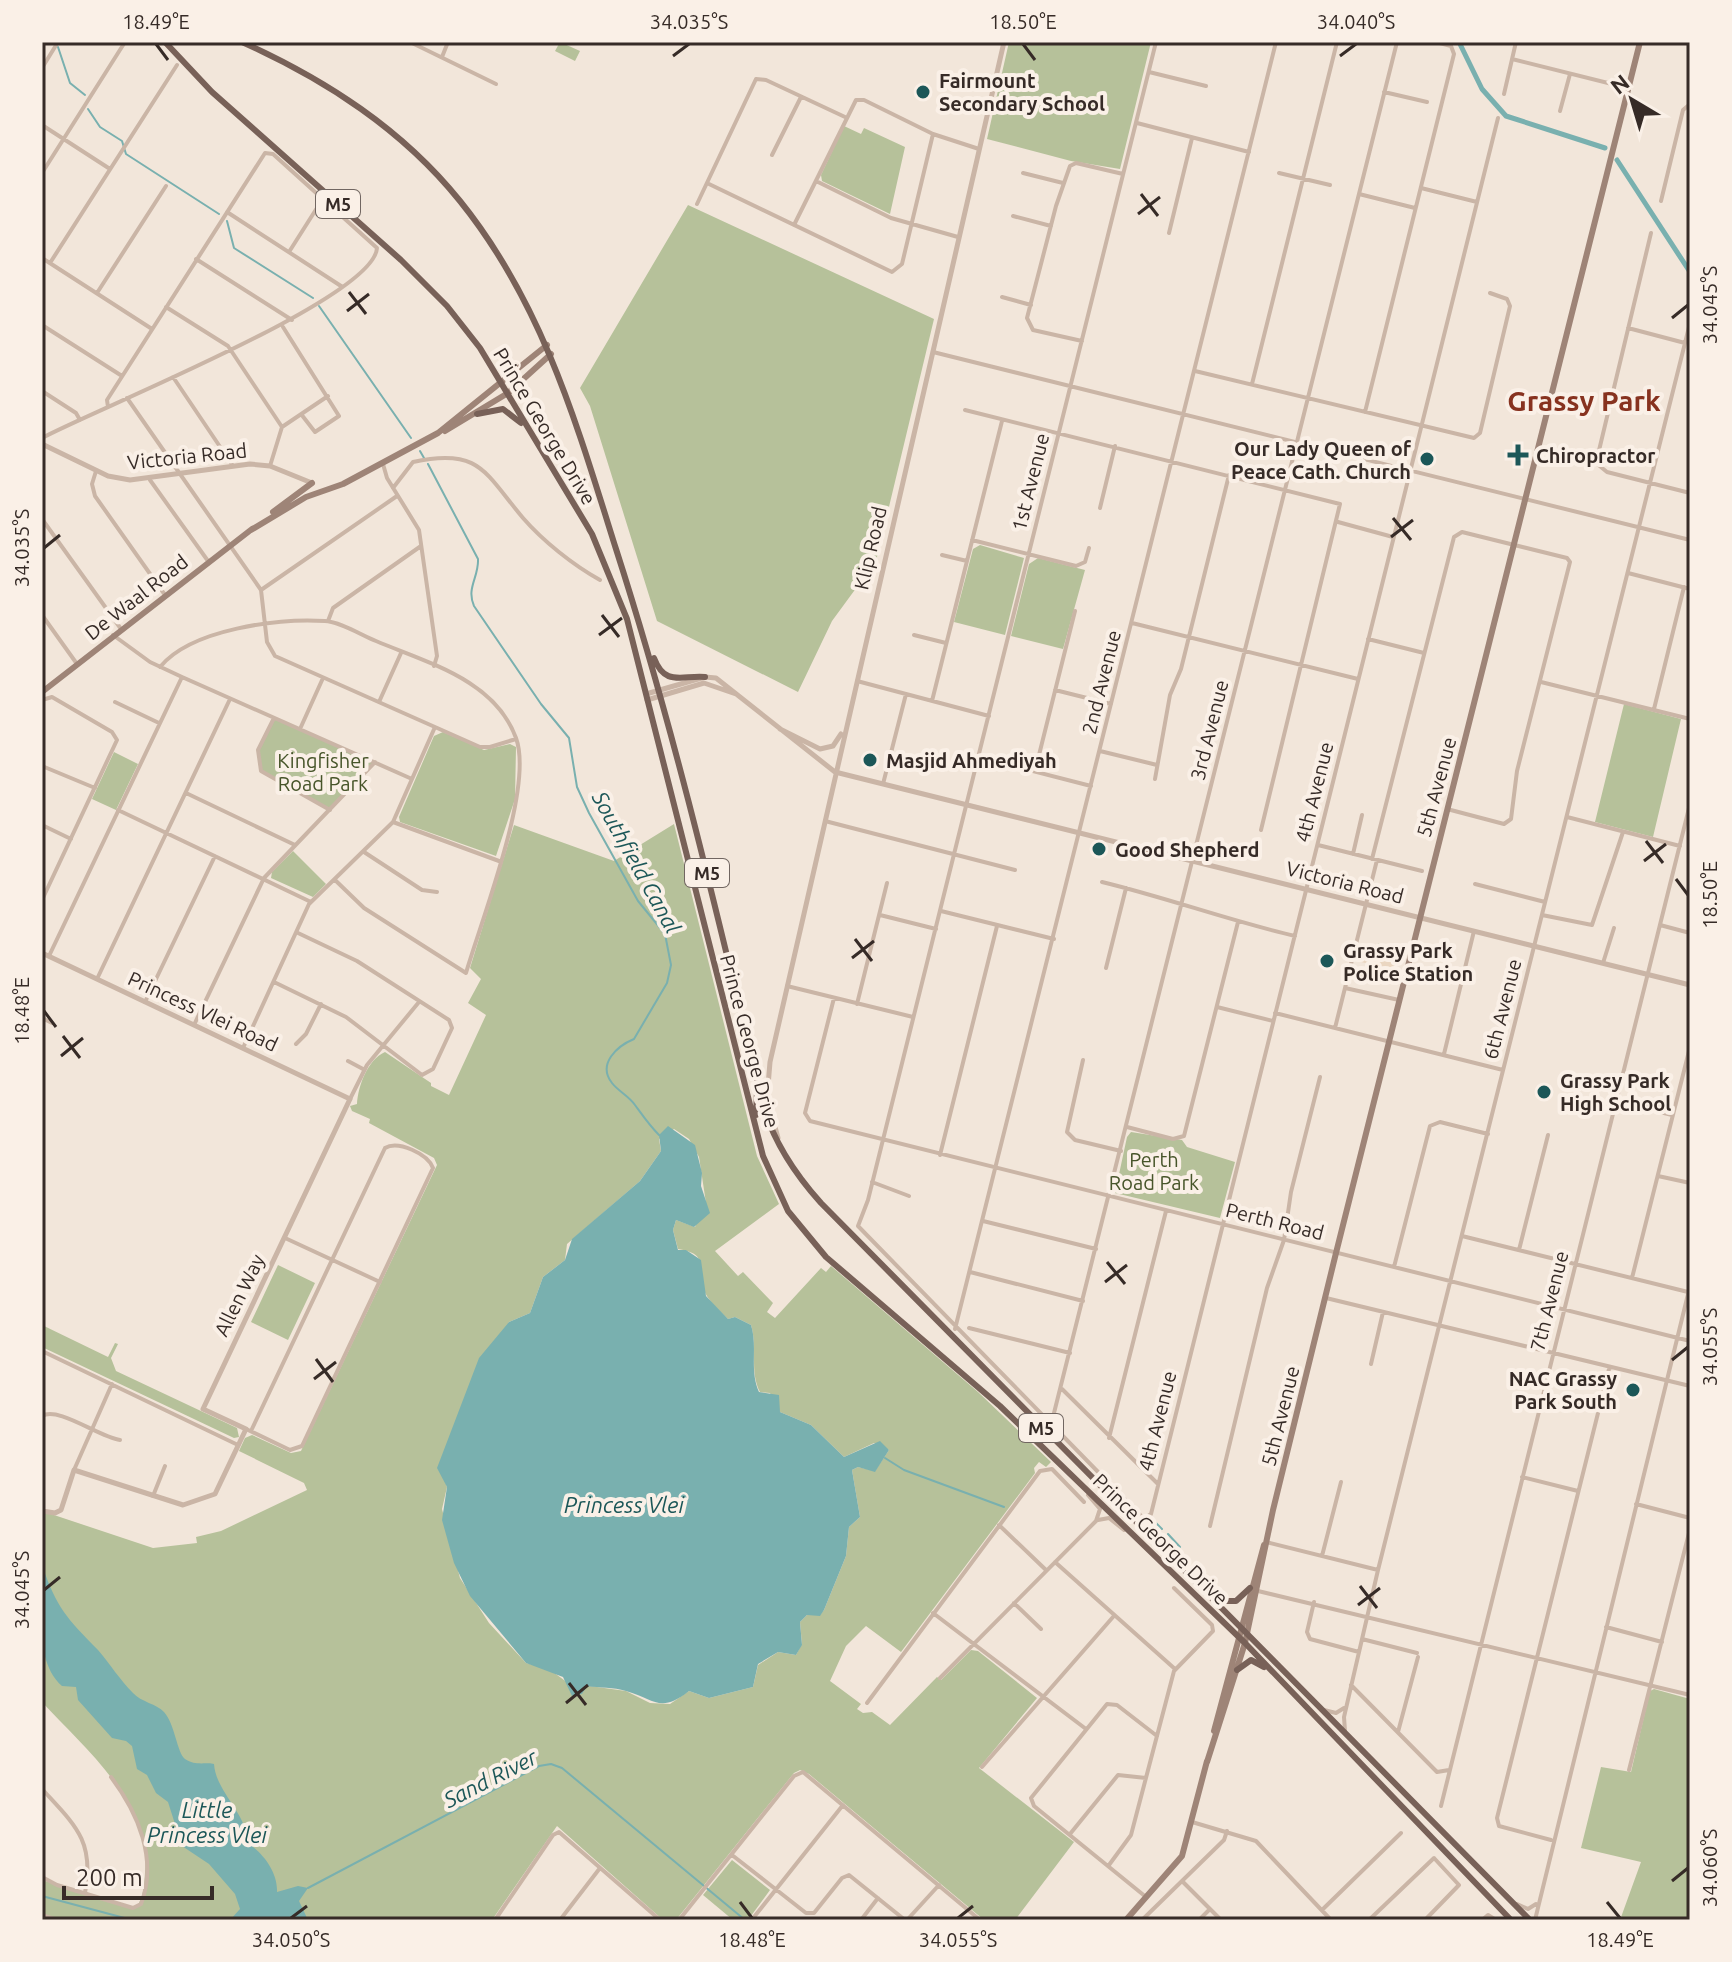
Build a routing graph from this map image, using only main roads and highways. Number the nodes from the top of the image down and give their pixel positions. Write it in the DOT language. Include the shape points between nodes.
graph roads {
  1 [pos="165,42"];
  2 [pos="242,42"];
  3 [pos="1640,42"];
  4 [pos="547,345"];
  5 [pos="551,354"];
  6 [pos="501,383"];
  7 [pos="508,393"];
  8 [pos="477,414"];
  9 [pos="529,431"];
  10 [pos="438,433"];
  11 [pos="312,483"];
  12 [pos="339,486"];
  13 [pos="309,495"];
  14 [pos="251,530"];
  15 [pos="647,644"];
  16 [pos="705,677"];
  17 [pos="45,684"];
  18 [pos="45,694"];
  19 [pos="758,1088"];
  20 [pos="758,1136"];
  21 [pos="1196,1582"];
  22 [pos="1254,1590"];
  23 [pos="1240,1624"];
  24 [pos="1248,1631"];
  25 [pos="1237,1635"];
  26 [pos="1245,1643"];
  27 [pos="1237,1670"];
  28 [pos="1305,1704"];
  29 [pos="1207,1762"];
  30 [pos="1126,1920"];
  31 [pos="1511,1920"];
  32 [pos="1533,1920"];
  1 -- 6 [label="main road, Prince George Drive / M5" via="212,92 430,288 463,325"];
  2 -- 4 [label="main road, Prince George Drive / M5" via="339,93 426,163 482,229"];
  3 -- 22 [label="main road, 5th Avenue"];
  4 -- 5 [label="main road, Prince George Drive / M5"];
  4 -- 6 [label="main road, De Waal Road"];
  5 -- 7 [label="main road, De Waal Road"];
  5 -- 15 [label="main road, Prince George Drive / M5"];
  6 -- 7 [label="main road, Prince George Drive / M5"];
  6 -- 10 [label="main road, De Waal Road"];
  7 -- 8 [label="main road, De Waal Road"];
  7 -- 9 [label="main road, Prince George Drive / M5"];
  8 -- 9 [label="main road" via="503,409"];
  8 -- 10 [label="main road, De Waal Road"];
  9 -- 20 [label="main road, Prince George Drive / M5" via="607,566 627,619"];
  10 -- 12 [label="main road, De Waal Road"];
  11 -- 12 [label="main road, Victoria Road"];
  11 -- 13 [label="main road"];
  11 -- 14 [label="main road, De Waal Road"];
  12 -- 13 [label="main road, De Waal Road"];
  13 -- 14 [label="main road, De Waal Road"];
  14 -- 17 [label="main road, De Waal Road"];
  15 -- 16 [label="main road" via="669,678"];
  15 -- 19 [label="main road, Prince George Drive / M5"];
  17 -- 18 [label="main road, De Waal Road"];
  19 -- 20 [label="main road"];
  19 -- 21 [label="main road, Prince George Drive / M5" via="778,1143 821,1203"];
  20 -- 25 [label="main road, Prince George Drive / M5" via="778,1192 812,1242 983,1390"];
  21 -- 22 [label="main road" via="1227,1602"];
  21 -- 23 [label="main road, Prince George Drive / M5"];
  22 -- 23 [label="main road, 5th Avenue"];
  22 -- 24 [label="main road, 5th Avenue"];
  23 -- 24 [label="main road, Prince George Drive / M5"];
  23 -- 25 [label="main road, 5th Avenue"];
  24 -- 26 [label="main road, 5th Avenue"];
  24 -- 32 [label="main road, Prince George Drive / M5"];
  25 -- 26 [label="main road, Prince George Drive / M5"];
  25 -- 29 [label="main road, 5th Avenue"];
  26 -- 27 [label="main road, 5th Avenue"];
  26 -- 28 [label="main road, Prince George Drive / M5"];
  27 -- 28 [label="main road" via="1256,1661"];
  27 -- 29 [label="main road, 5th Avenue"];
  28 -- 31 [label="main road, Prince George Drive / M5"];
  29 -- 30 [label="main road" via="1180,1859"];
}
